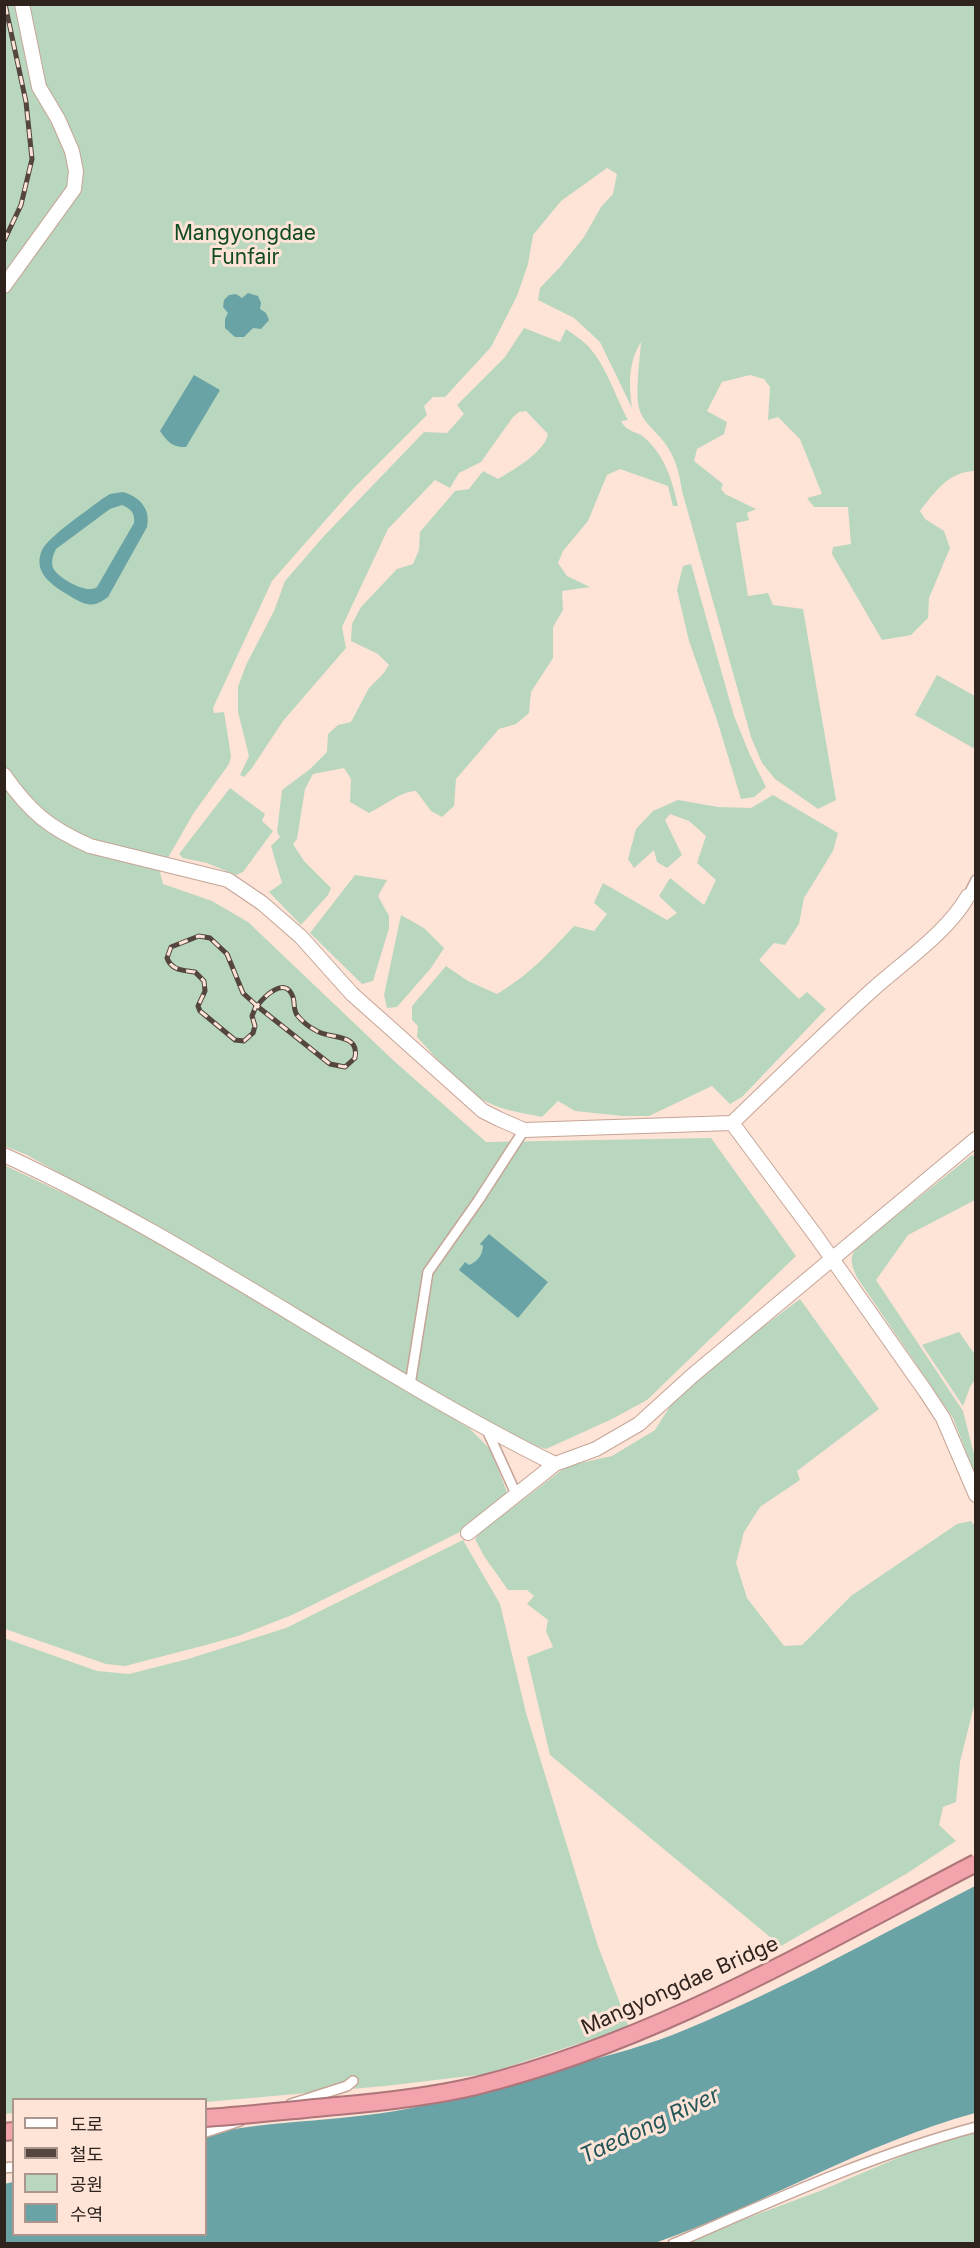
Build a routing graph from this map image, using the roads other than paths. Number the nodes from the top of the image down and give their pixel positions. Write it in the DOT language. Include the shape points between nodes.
graph roads {
  1 [pos="22,4"];
  2 [pos="4,286"];
  3 [pos="4,775"];
  4 [pos="975,880"];
  5 [pos="968,896"];
  6 [pos="732,1123"];
  7 [pos="524,1130"];
  8 [pos="975,1140"];
  9 [pos="4,1155"];
  10 [pos="831,1260"];
  11 [pos="410,1385"];
  12 [pos="487,1430"];
  13 [pos="555,1464"];
  14 [pos="516,1494"];
  15 [pos="975,1495"];
  16 [pos="468,1533"];
  17 [pos="975,1863"];
  18 [pos="353,2081"];
  19 [pos="207,2118"];
  20 [pos="975,2127"];
  21 [pos="207,2132"];
  22 [pos="673,2244"];
  1 -- 2 [label="street" via="39,87 58,119 76,171 74,189"];
  3 -- 7 [label="street" via="33,811 70,837 90,846 228,880 301,937 352,994 483,1111"];
  4 -- 5 [label="street"];
  5 -- 6 [label="street" via="958,914"];
  6 -- 7 [label="street"];
  6 -- 10 [label="street"];
  7 -- 11 [label="street" via="428,1272"];
  8 -- 10 [label="street"];
  9 -- 11 [label="street" via="128,1217"];
  10 -- 13 [label="street" via="639,1424 596,1449"];
  10 -- 15 [label="street" via="943,1418"];
  11 -- 12 [label="street"];
  12 -- 13 [label="street"];
  12 -- 14 [label="street"];
  13 -- 14 [label="street"];
  14 -- 16 [label="street"];
  17 -- 19 [label="highway, Mangyongdae Bridge, bridge" via="788,1964 616,2042 475,2086 397,2101"];
  18 -- 21 [label="street"];
  20 -- 22 [label="street" via="921,2142"];
}
